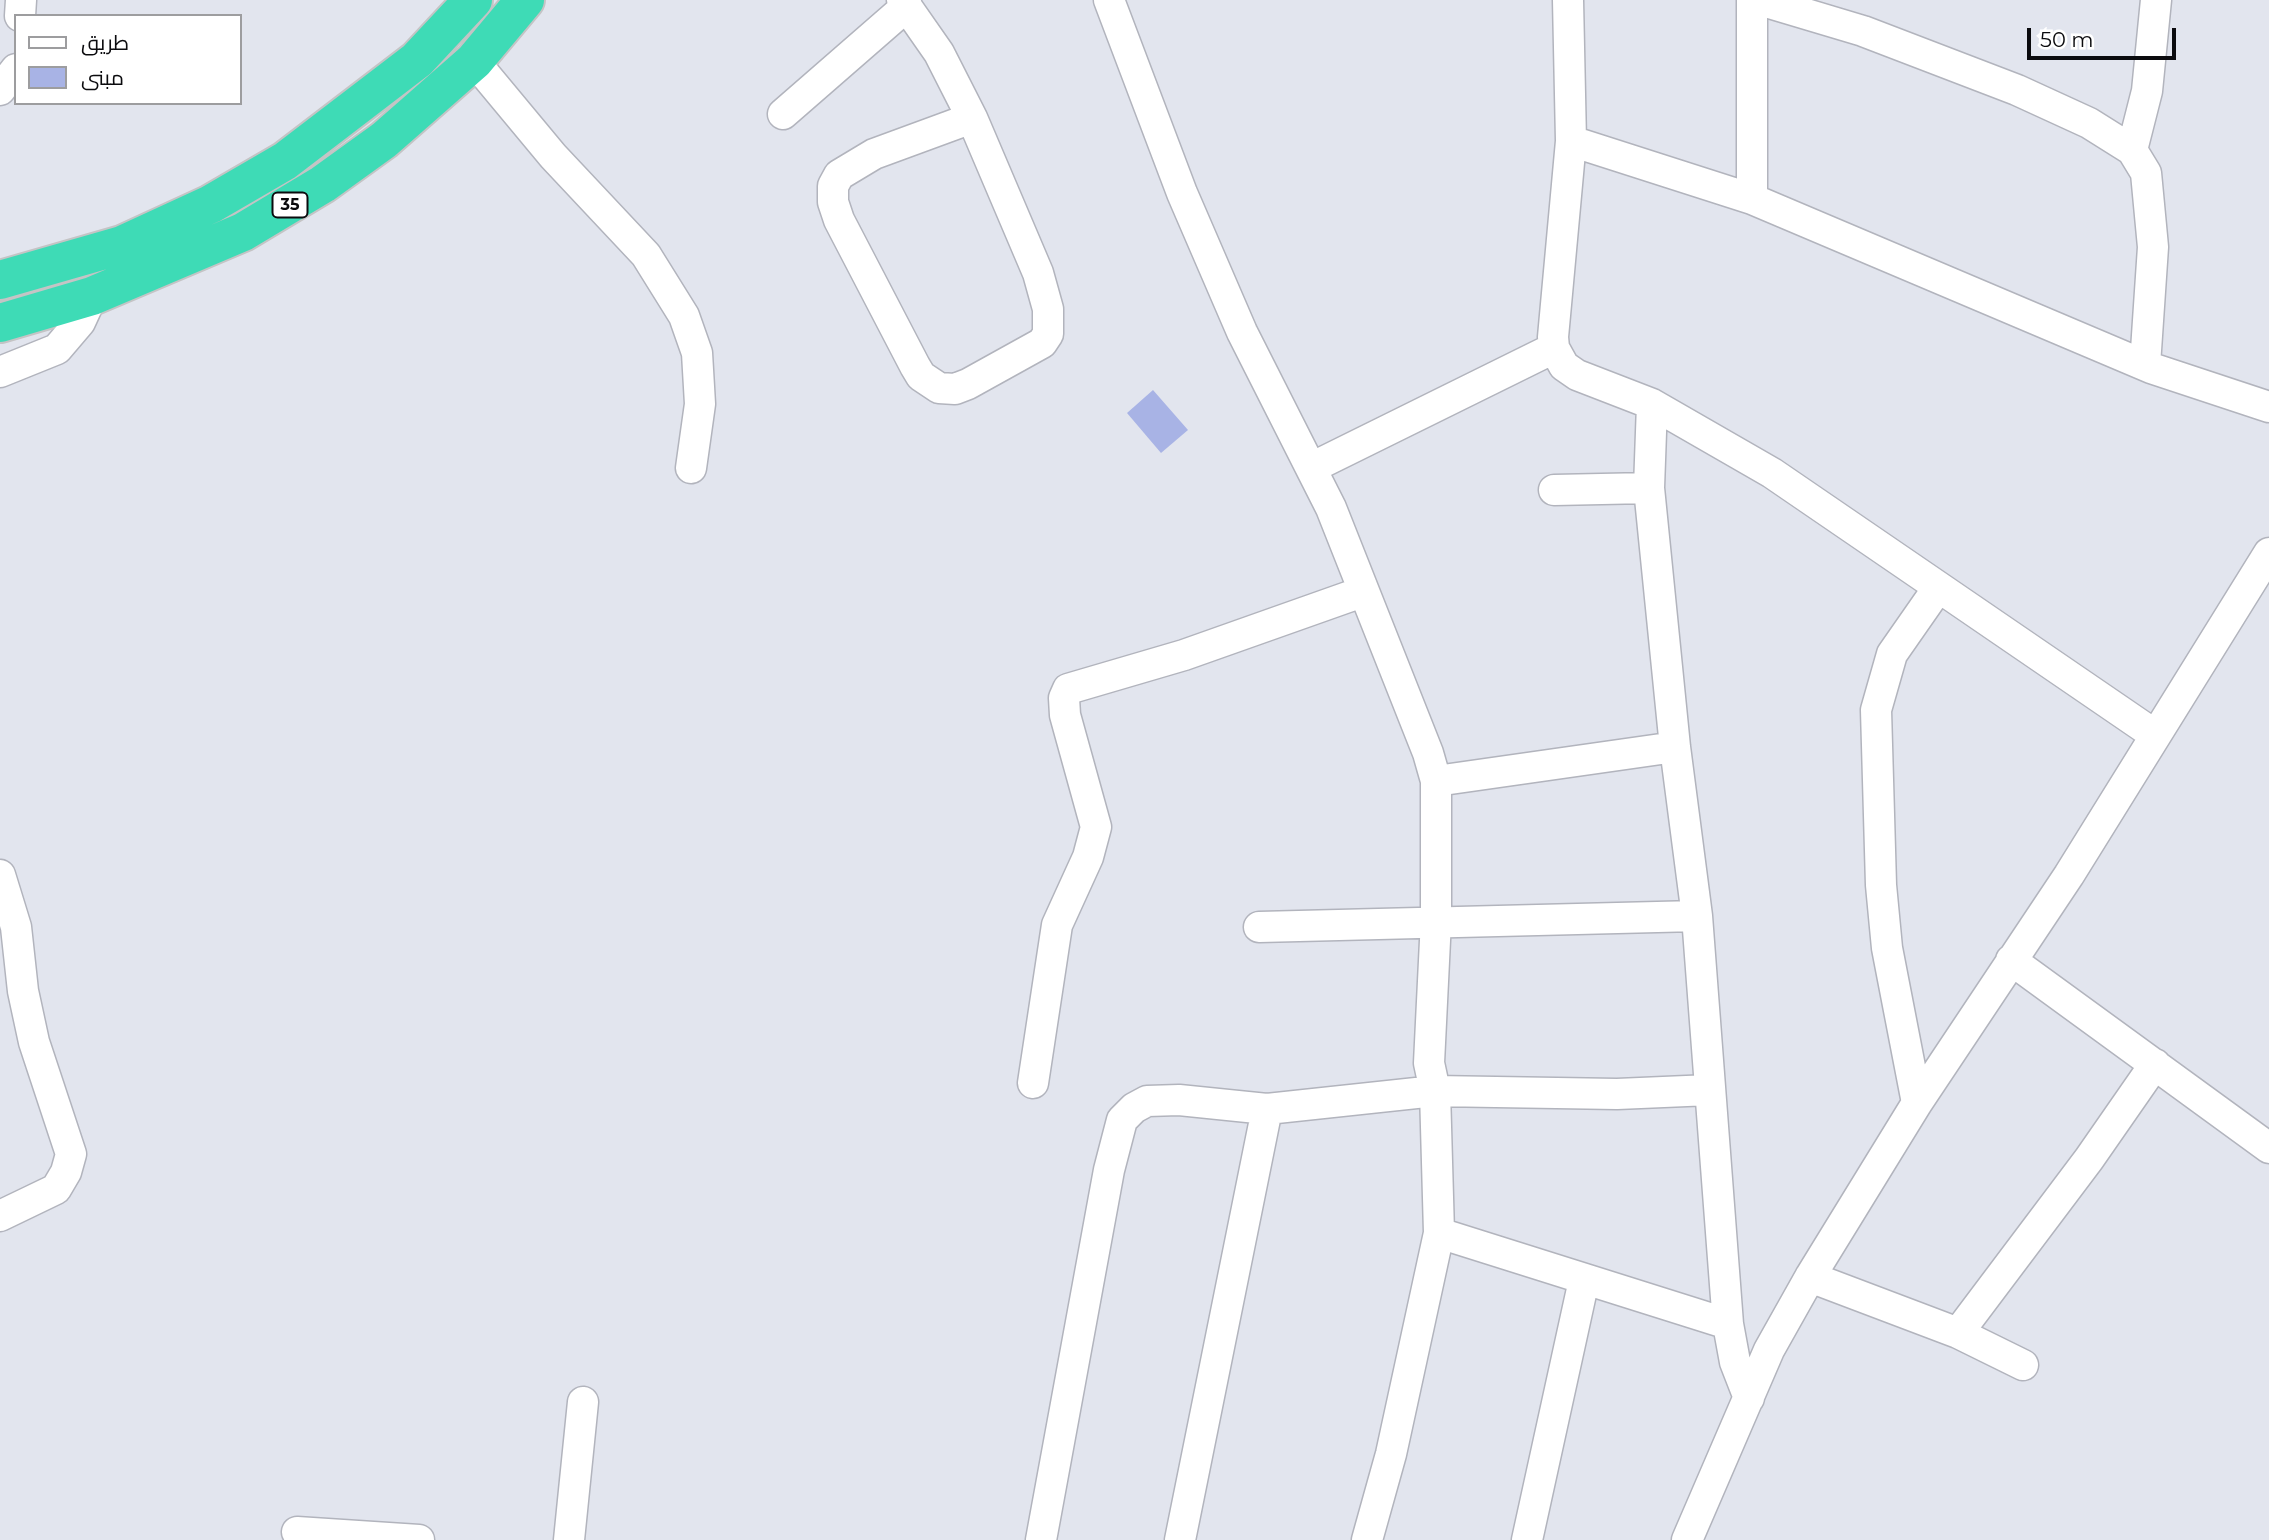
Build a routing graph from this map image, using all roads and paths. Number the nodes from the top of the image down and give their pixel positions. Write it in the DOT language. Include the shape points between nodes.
graph roads {
  1 [pos="473,0"];
  2 [pos="525,0"];
  3 [pos="1109,0"];
  4 [pos="1568,0"];
  5 [pos="1752,0"];
  6 [pos="1759,0"];
  7 [pos="2156,0"];
  8 [pos="905,3"];
  9 [pos="474,61"];
  10 [pos="14,72"];
  11 [pos="0,90"];
  12 [pos="783,114"];
  13 [pos="972,118"];
  14 [pos="1571,141"];
  15 [pos="2132,150"];
  16 [pos="1752,199"];
  17 [pos="0,280"];
  18 [pos="92,296"];
  19 [pos="0,323"];
  20 [pos="1554,348"];
  21 [pos="2145,365"];
  22 [pos="0,372"];
  23 [pos="1652,404"];
  24 [pos="2269,407"];
  25 [pos="691,468"];
  26 [pos="1311,468"];
  27 [pos="1648,488"];
  28 [pos="1554,489"];
  29 [pos="2269,554"];
  30 [pos="1938,588"];
  31 [pos="1362,592"];
  32 [pos="2155,735"];
  33 [pos="1675,747"];
  34 [pos="1436,781"];
  35 [pos="0,875"];
  36 [pos="1697,916"];
  37 [pos="1436,920"];
  38 [pos="1259,927"];
  39 [pos="2011,960"];
  40 [pos="2155,1064"];
  41 [pos="1033,1083"];
  42 [pos="1710,1090"];
  43 [pos="1435,1091"];
  44 [pos="1917,1103"];
  45 [pos="1266,1109"];
  46 [pos="2269,1148"];
  47 [pos="0,1216"];
  48 [pos="1439,1233"];
  49 [pos="1810,1277"];
  50 [pos="1584,1280"];
  51 [pos="1728,1324"];
  52 [pos="1958,1333"];
  53 [pos="2023,1365"];
  54 [pos="1749,1398"];
  55 [pos="583,1402"];
  56 [pos="297,1532"];
  57 [pos="419,1540"];
  58 [pos="555,1540"];
  59 [pos="569,1540"];
  60 [pos="1041,1540"];
  61 [pos="1180,1540"];
  62 [pos="1367,1540"];
  63 [pos="1527,1540"];
  64 [pos="1687,1540"];
  1 -- 17 [label="highway, 35" via="417,60 285,161 211,204 122,245"];
  2 -- 9 [label="highway, 35"];
  3 -- 26 [label="street" via="1198,231 1242,332"];
  4 -- 14 [label="street"];
  5 -- 16 [label="street"];
  6 -- 15 [label="street" via="1863,32 2017,90 2089,123"];
  7 -- 15 [label="street" via="2147,91"];
  8 -- 12 [label="street"];
  8 -- 13 [label="street" via="939,53"];
  9 -- 18 [label="highway, 35" via="384,140 323,184 243,232"];
  9 -- 25 [label="street" via="553,156 646,255 684,316 697,353 701,404"];
  10 -- 11 [label="street"];
  13 -- 13 [label="street" via="874,154 839,175 833,186 832,202 839,220 920,376 939,388 968,384 1042,344 1048,334 1048,309 1038,273"];
  14 -- 16 [label="street"];
  14 -- 20 [label="street"];
  15 -- 21 [label="street" via="2146,173 2153,247"];
  16 -- 21 [label="street"];
  18 -- 19 [label="highway, 35"];
  18 -- 22 [label="street" via="80,322 57,349"];
  20 -- 23 [label="street" via="1564,366 1577,375"];
  20 -- 26 [label="street"];
  21 -- 24 [label="street"];
  23 -- 27 [label="street"];
  23 -- 30 [label="street" via="1772,473"];
  26 -- 31 [label="street"];
  27 -- 28 [label="street"];
  27 -- 33 [label="street"];
  29 -- 32 [label="street"];
  30 -- 32 [label="street"];
  30 -- 44 [label="street" via="1892,654 1875,710 1887,948"];
  31 -- 34 [label="street"];
  31 -- 41 [label="street" via="1184,655 1068,689 1065,715 1096,827 1088,858 1057,925"];
  32 -- 39 [label="street"];
  33 -- 34 [label="street"];
  33 -- 36 [label="street"];
  34 -- 37 [label="street"];
  35 -- 47 [label="street" via="16,927 34,1042 71,1154 56,1189"];
  36 -- 37 [label="street"];
  36 -- 42 [label="street"];
  37 -- 38 [label="street"];
  37 -- 43 [label="street" via="1429,1063"];
  39 -- 40 [label="street"];
  39 -- 44 [label="street"];
  40 -- 46 [label="street"];
  40 -- 52 [label="street"];
  42 -- 43 [label="street" via="1521,1095"];
  42 -- 51 [label="street"];
  43 -- 45 [label="street"];
  43 -- 48 [label="street"];
  44 -- 49 [label="street"];
  45 -- 60 [label="street" via="1147,1101 1122,1120"];
  45 -- 61 [label="street"];
  48 -- 50 [label="street"];
  48 -- 62 [label="street" via="1391,1454"];
  49 -- 52 [label="street"];
  49 -- 54 [label="street" via="1769,1350"];
  50 -- 51 [label="street"];
  50 -- 63 [label="street"];
  51 -- 54 [label="street" via="1735,1362"];
  52 -- 53 [label="street"];
  54 -- 64 [label="street"];
  55 -- 59 [label="street"];
  56 -- 57 [label="street"];
  58 -- 59 [label="street"];
}
